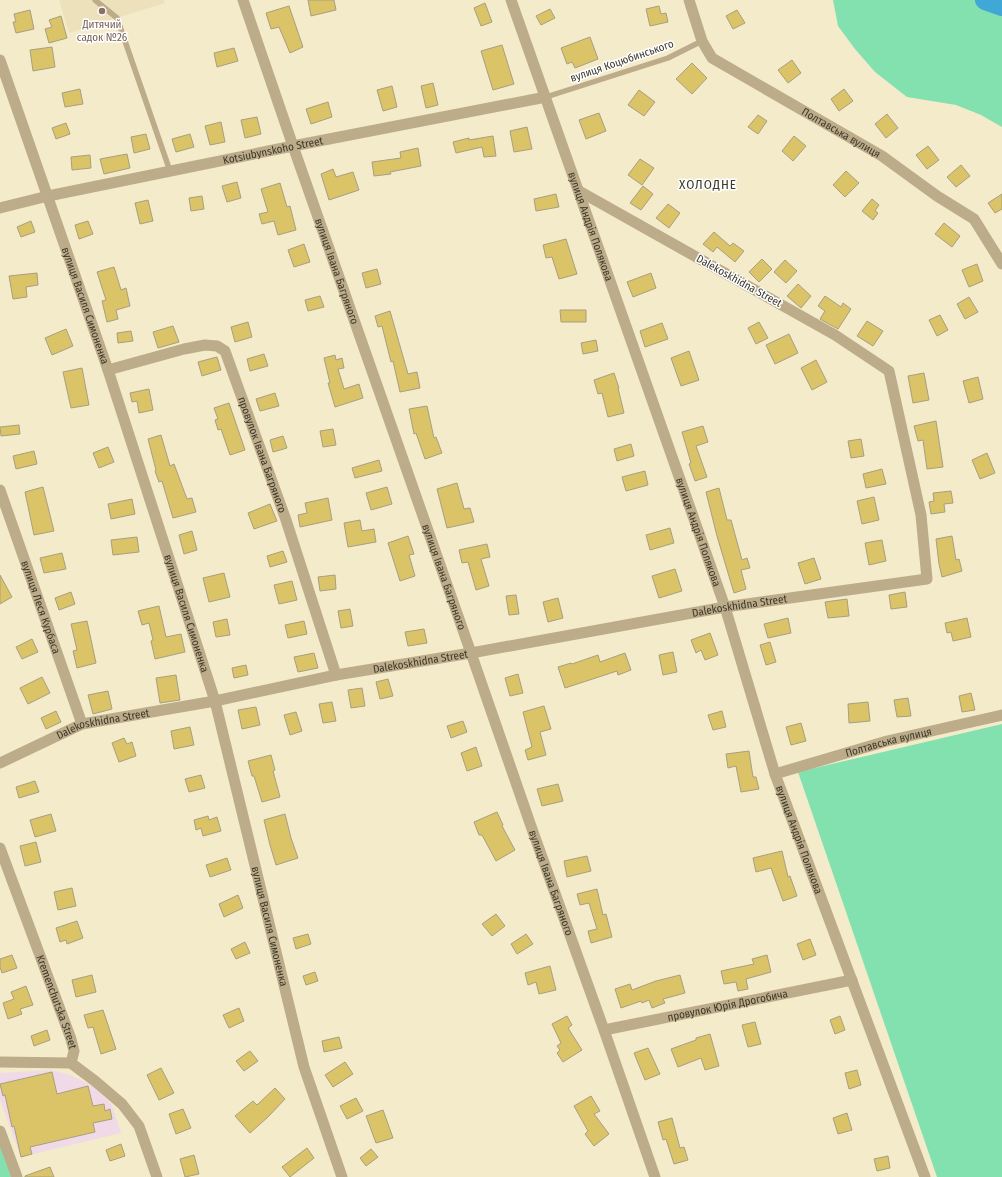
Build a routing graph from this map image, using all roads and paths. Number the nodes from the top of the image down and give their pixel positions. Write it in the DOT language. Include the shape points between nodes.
graph roads {
  1 [pos="95,0"];
  2 [pos="243,0"];
  3 [pos="511,0"];
  4 [pos="688,0"];
  5 [pos="702,41"];
  6 [pos="0,60"];
  7 [pos="546,97"];
  8 [pos="293,146"];
  9 [pos="170,171"];
  10 [pos="579,191"];
  11 [pos="48,196"];
  12 [pos="0,208"];
  13 [pos="1002,264"];
  14 [pos="108,370"];
  15 [pos="0,490"];
  16 [pos="725,607"];
  17 [pos="471,653"];
  18 [pos="336,675"];
  19 [pos="216,701"];
  20 [pos="1002,715"];
  21 [pos="82,724"];
  22 [pos="0,763"];
  23 [pos="775,774"];
  24 [pos="0,848"];
  25 [pos="852,980"];
  26 [pos="604,1030"];
  27 [pos="0,1062"];
  28 [pos="71,1063"];
  29 [pos="0,1131"];
  30 [pos="17,1177"];
  31 [pos="157,1177"];
  32 [pos="342,1177"];
  33 [pos="655,1177"];
  34 [pos="924,1177"];
  1 -- 9 [label="lane" via="118,18"];
  2 -- 8 [label="street, вулиця Івана Багряного"];
  3 -- 7 [label="street, вулиця Андрія Полякова"];
  4 -- 5 [label="street, Полтавська вулиця"];
  5 -- 7 [label="lane, вулиця Коцюбинського" via="668,58"];
  5 -- 13 [label="street, Полтавська вулиця" via="712,58 882,156 974,219"];
  6 -- 11 [label="street, вулиця Василя Симоненка"];
  7 -- 8 [label="street, Kotsiubynskoho Street"];
  7 -- 10 [label="street, вулиця Андрія Полякова"];
  8 -- 9 [label="street, Kotsiubynskoho Street"];
  8 -- 17 [label="street, вулиця Івана Багряного"];
  9 -- 11 [label="street, Kotsiubynskoho Street"];
  10 -- 16 [label="street, вулиця Андрія Полякова"];
  10 -- 16 [label="street, Dalekoskhidna Street" via="836,335 889,371 921,515 927,579"];
  11 -- 12 [label="street, Kotsiubynskoho Street"];
  11 -- 14 [label="street, вулиця Василя Симоненка"];
  14 -- 18 [label="street, провулок Івана Багряного" via="205,345 217,346 225,351 286,520"];
  14 -- 19 [label="street, вулиця Василя Симоненка"];
  15 -- 21 [label="street, вулиця Леся Курбаса"];
  16 -- 17 [label="street, Dalekoskhidna Street"];
  16 -- 23 [label="street, вулиця Андрія Полякова"];
  17 -- 18 [label="street, Dalekoskhidna Street"];
  17 -- 26 [label="street, вулиця Івана Багряного"];
  18 -- 19 [label="street, Dalekoskhidna Street"];
  19 -- 21 [label="street, Dalekoskhidna Street"];
  19 -- 32 [label="street, вулиця Василя Симоненка" via="304,1067"];
  20 -- 23 [label="street, Полтавська вулиця" via="887,742"];
  21 -- 22 [label="street, Dalekoskhidna Street"];
  23 -- 25 [label="street, вулиця Андрія Полякова"];
  24 -- 28 [label="street, Kremenchutska Street" via="71,1039 74,1051"];
  25 -- 26 [label="street, провулок Юрія Дрогобича"];
  25 -- 34 [label="street, вулиця Андрія Полякова"];
  26 -- 33 [label="street, вулиця Івана Багряного"];
  27 -- 28 [label="street"];
  28 -- 31 [label="street, Kremenchutska Street" via="122,1104 139,1126"];
  29 -- 30 [label="street"];
}
